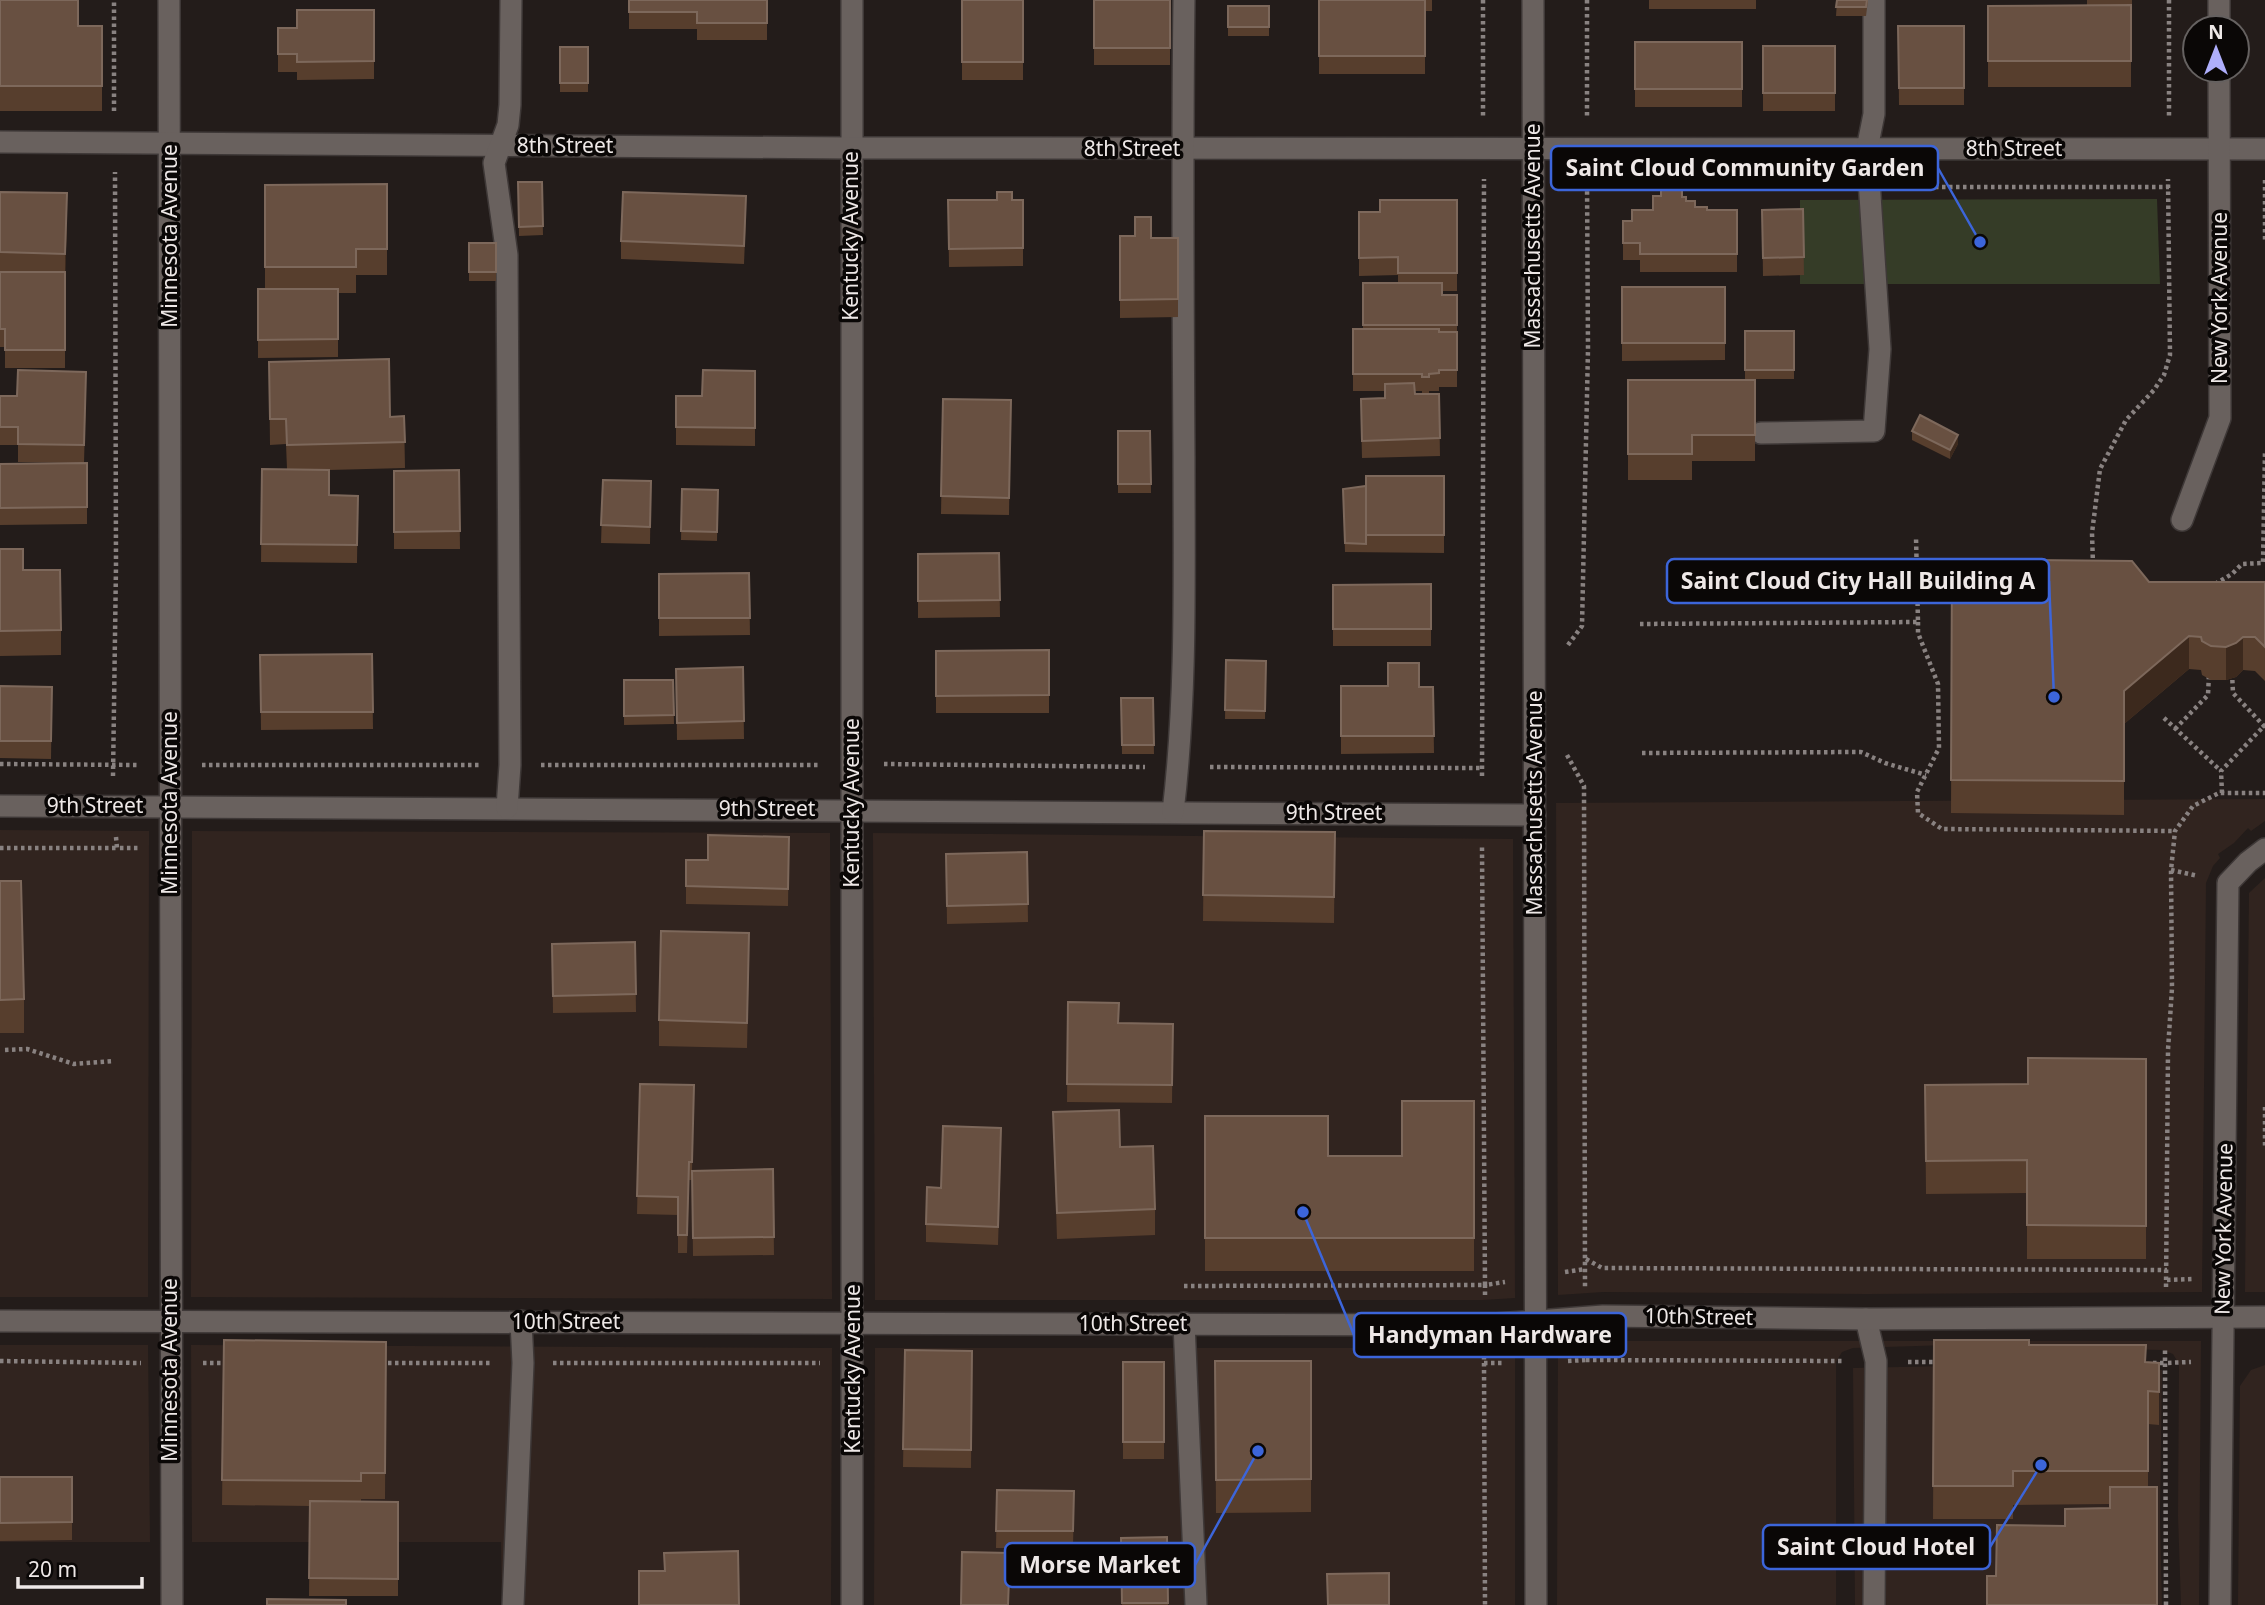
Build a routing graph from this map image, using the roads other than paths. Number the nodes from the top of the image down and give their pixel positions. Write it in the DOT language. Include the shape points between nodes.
graph roads {
  1 [pos="169,0"];
  2 [pos="511,0"];
  3 [pos="852,0"];
  4 [pos="1184,0"];
  5 [pos="1533,0"];
  6 [pos="1874,0"];
  7 [pos="2219,84"];
  8 [pos="0,142"];
  9 [pos="170,142"];
  10 [pos="500,145"];
  11 [pos="851,148"];
  12 [pos="1182,149"];
  13 [pos="1533,149"];
  14 [pos="1867,149"];
  15 [pos="2218,149"];
  16 [pos="2265,149"];
  17 [pos="1761,433"];
  18 [pos="2182,520"];
  19 [pos="0,806"];
  20 [pos="170,806"];
  21 [pos="507,808"];
  22 [pos="852,809"];
  23 [pos="1173,812"];
  24 [pos="1535,815"];
  25 [pos="2256,855"];
  26 [pos="2223,1317"];
  27 [pos="2265,1317"];
  28 [pos="1866,1319"];
  29 [pos="0,1321"];
  30 [pos="170,1321"];
  31 [pos="521,1321"];
  32 [pos="1536,1321"];
  33 [pos="853,1324"];
  34 [pos="1184,1324"];
  35 [pos="172,1605"];
  36 [pos="513,1605"];
  37 [pos="852,1605"];
  38 [pos="1196,1605"];
  39 [pos="1536,1605"];
  40 [pos="1874,1605"];
  41 [pos="2220,1605"];
  1 -- 9 [label="street, Minnesota Avenue"];
  2 -- 10 [label="street" via="510,104"];
  3 -- 11 [label="street, Kentucky Avenue"];
  4 -- 12 [label="street"];
  5 -- 13 [label="street, Massachusetts Avenue"];
  6 -- 14 [label="street" via="1874,114"];
  7 -- 15 [label="street, New York Avenue"];
  8 -- 9 [label="street, 8th Street"];
  9 -- 10 [label="street, 8th Street"];
  9 -- 20 [label="street, Minnesota Avenue"];
  10 -- 11 [label="street, 8th Street"];
  10 -- 21 [label="street" via="494,163 507,255"];
  11 -- 12 [label="street, 8th Street"];
  11 -- 22 [label="street, Kentucky Avenue"];
  12 -- 13 [label="street, 8th Street"];
  12 -- 23 [label="street" via="1184,631"];
  13 -- 14 [label="street, 8th Street"];
  13 -- 24 [label="street, Massachusetts Avenue"];
  14 -- 15 [label="street, 8th Street"];
  14 -- 17 [label="street" via="1880,349 1874,431"];
  15 -- 16 [label="street, 8th Street"];
  15 -- 18 [label="street, New York Avenue" via="2220,418"];
  19 -- 20 [label="street, 9th Street"];
  20 -- 21 [label="street, 9th Street"];
  20 -- 30 [label="street, Minnesota Avenue"];
  21 -- 22 [label="street, 9th Street"];
  22 -- 23 [label="street, 9th Street"];
  22 -- 33 [label="street, Kentucky Avenue"];
  23 -- 24 [label="street, 9th Street"];
  24 -- 32 [label="street, Massachusetts Avenue"];
  25 -- 26 [label="street, New York Avenue" via="2228,883"];
  26 -- 27 [label="street, 10th Street"];
  26 -- 28 [label="street, 10th Street"];
  26 -- 41 [label="street, New York Avenue"];
  28 -- 32 [label="street, 10th Street" via="1602,1316"];
  28 -- 40 [label="street" via="1876,1361"];
  29 -- 30 [label="street, 10th Street"];
  30 -- 31 [label="street, 10th Street"];
  30 -- 35 [label="street, Minnesota Avenue"];
  31 -- 33 [label="street, 10th Street"];
  31 -- 36 [label="street"];
  32 -- 34 [label="street, 10th Street" via="1483,1325"];
  32 -- 39 [label="street, Massachusetts Avenue"];
  33 -- 34 [label="street, 10th Street"];
  33 -- 37 [label="street, Kentucky Avenue"];
  34 -- 38 [label="street"];
}
